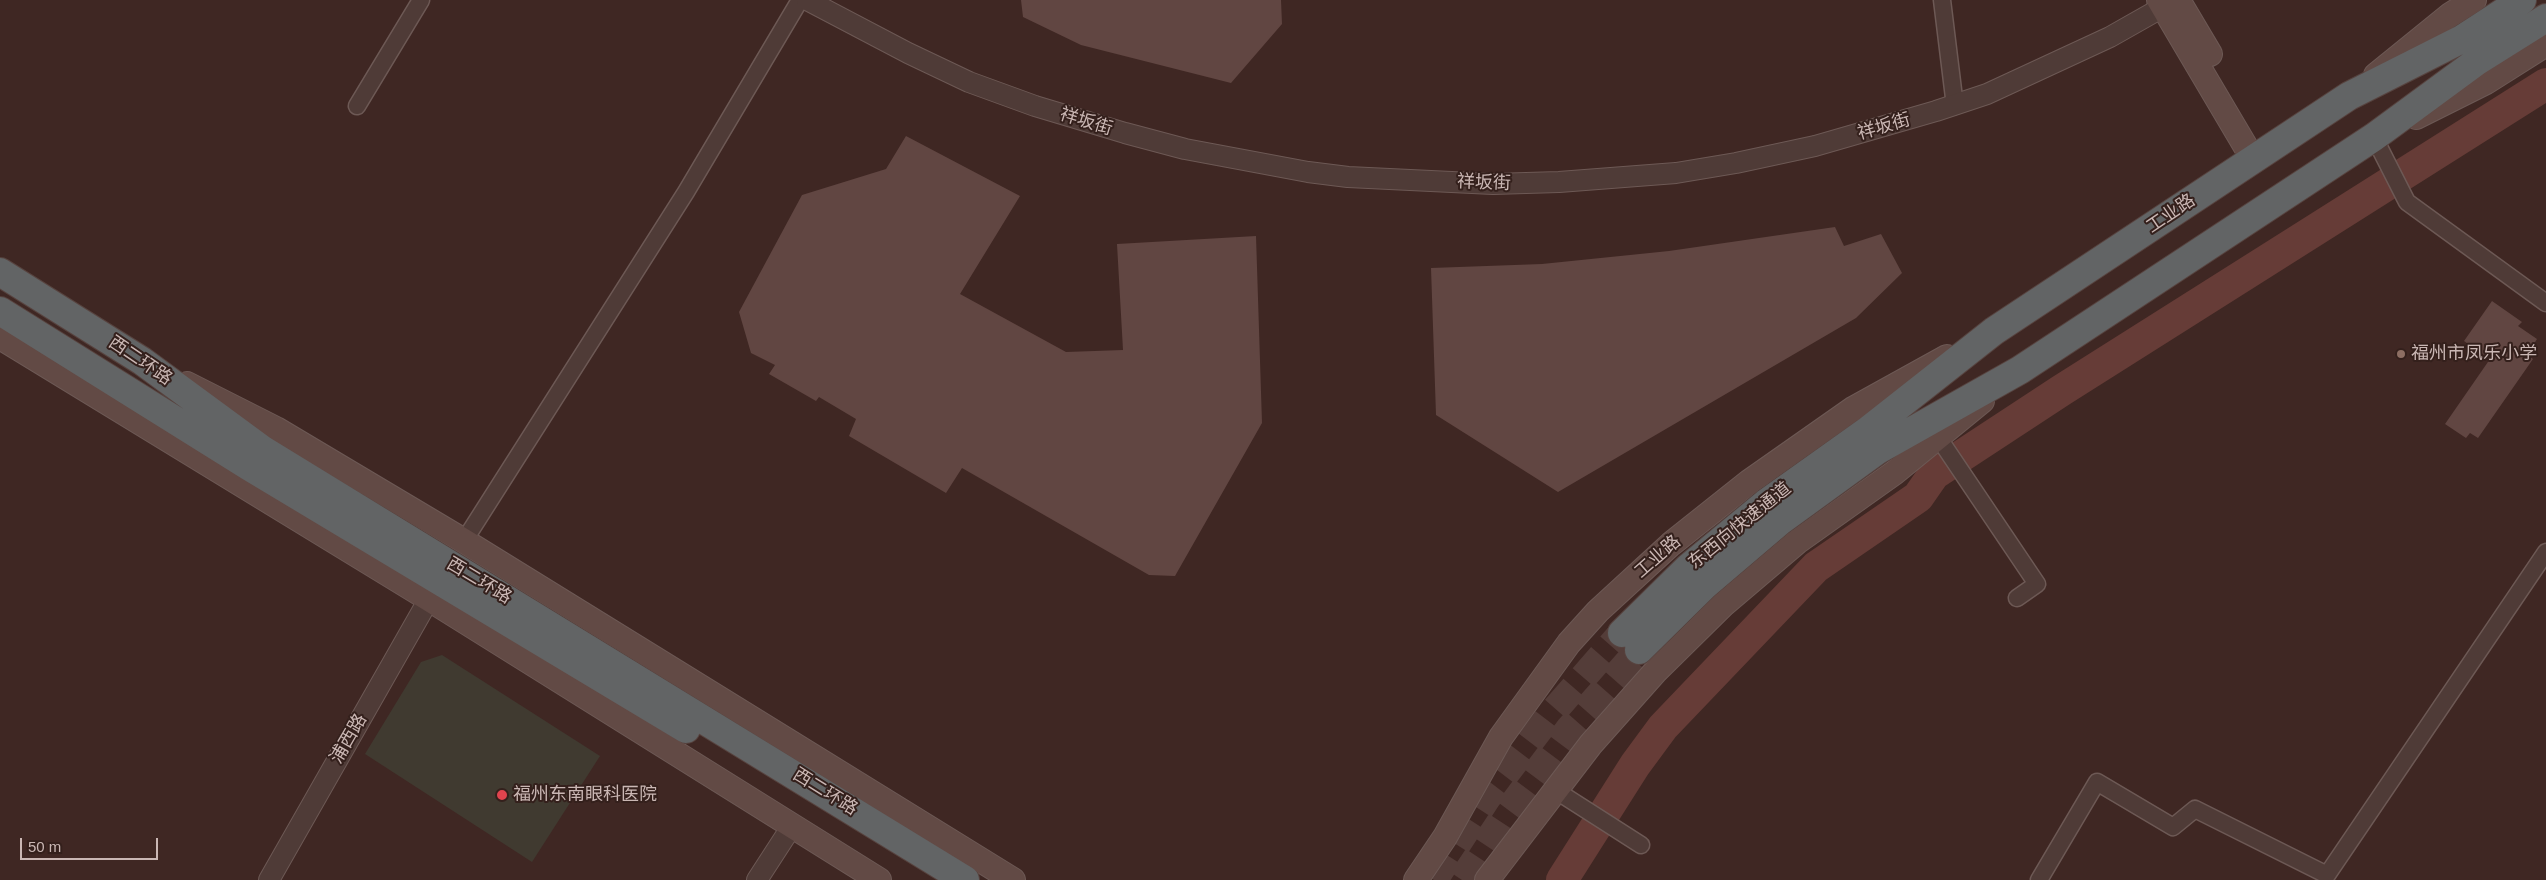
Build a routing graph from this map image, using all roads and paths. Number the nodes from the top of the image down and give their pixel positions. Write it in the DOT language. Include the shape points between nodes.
graph roads {
  1 [pos="421,0"];
  2 [pos="800,0"];
  3 [pos="807,0"];
  4 [pos="1942,0"];
  5 [pos="2474,0"];
  6 [pos="2522,0"];
  7 [pos="2173,2"];
  8 [pos="2546,18"];
  9 [pos="2546,44"];
  10 [pos="2349,96"];
  11 [pos="357,106"];
  12 [pos="1954,106"];
  13 [pos="2378,146"];
  14 [pos="2260,155"];
  15 [pos="0,272"];
  16 [pos="2546,303"];
  17 [pos="0,311"];
  18 [pos="1994,331"];
  19 [pos="0,338"];
  20 [pos="142,361"];
  21 [pos="2020,370"];
  22 [pos="1872,440"];
  23 [pos="1943,446"];
  24 [pos="464,541"];
  25 [pos="2546,552"];
  26 [pos="2017,598"];
  27 [pos="429,599"];
  28 [pos="1631,641"];
  29 [pos="775,772"];
  30 [pos="1555,790"];
  31 [pos="792,826"];
  32 [pos="1641,845"];
  33 [pos="269,880"];
  34 [pos="757,880"];
  35 [pos="879,880"];
  36 [pos="929,880"];
  37 [pos="965,880"];
  38 [pos="1013,880"];
  39 [pos="1416,880"];
  40 [pos="1487,880"];
  41 [pos="2039,880"];
  1 -- 11 [label="street"];
  2 -- 24 [label="street" via="686,192"];
  3 -- 12 [label="street, 祥坂街" via="939,68 1035,106 1185,149 1274,167 1348,177 1526,184 1676,173 1736,164 1815,146"];
  4 -- 12 [label="street"];
  5 -- 10 [label="main road, 工业路" via="2450,15"];
  6 -- 10 [label="highway, 工业路" via="2462,39"];
  7 -- 12 [label="street, 祥坂街" via="2041,70"];
  7 -- 14 [label="main road"];
  8 -- 13 [label="highway" via="2476,62"];
  9 -- 13 [label="main road"];
  10 -- 14 [label="highway, 工业路"];
  13 -- 16 [label="street" via="2407,202"];
  13 -- 21 [label="highway"];
  14 -- 18 [label="highway, 工业路"];
  15 -- 20 [label="highway, 西二环路"];
  17 -- 29 [label="highway, 西二环路" via="250,466"];
  18 -- 22 [label="highway, 工业路"];
  18 -- 39 [label="main road, 工业路" via="1853,409 1749,482 1671,544 1598,611 1569,644 1501,737 1445,837"];
  19 -- 27 [label="main road"];
  20 -- 24 [label="main road" via="276,429"];
  20 -- 29 [label="highway, 西二环路" via="263,450"];
  21 -- 22 [label="highway"];
  21 -- 23 [label="main road"];
  22 -- 28 [label="highway, 东西向快速通道" via="1758,510 1689,567"];
  23 -- 26 [label="street" via="2037,584"];
  23 -- 30 [label="main road" via="1894,473 1797,542 1724,604 1623,708"];
  24 -- 38 [label="main road"];
  25 -- 41 [label="street" via="2327,875 2195,809 2172,827 2097,782"];
  27 -- 31 [label="main road"];
  27 -- 33 [label="street, 浦西路"];
  29 -- 36 [label="highway, 西二环路"];
  29 -- 37 [label="highway, 西二环路"];
  30 -- 32 [label="street"];
  30 -- 40 [label="main road"];
  31 -- 34 [label="street"];
  31 -- 35 [label="main road"];
}
